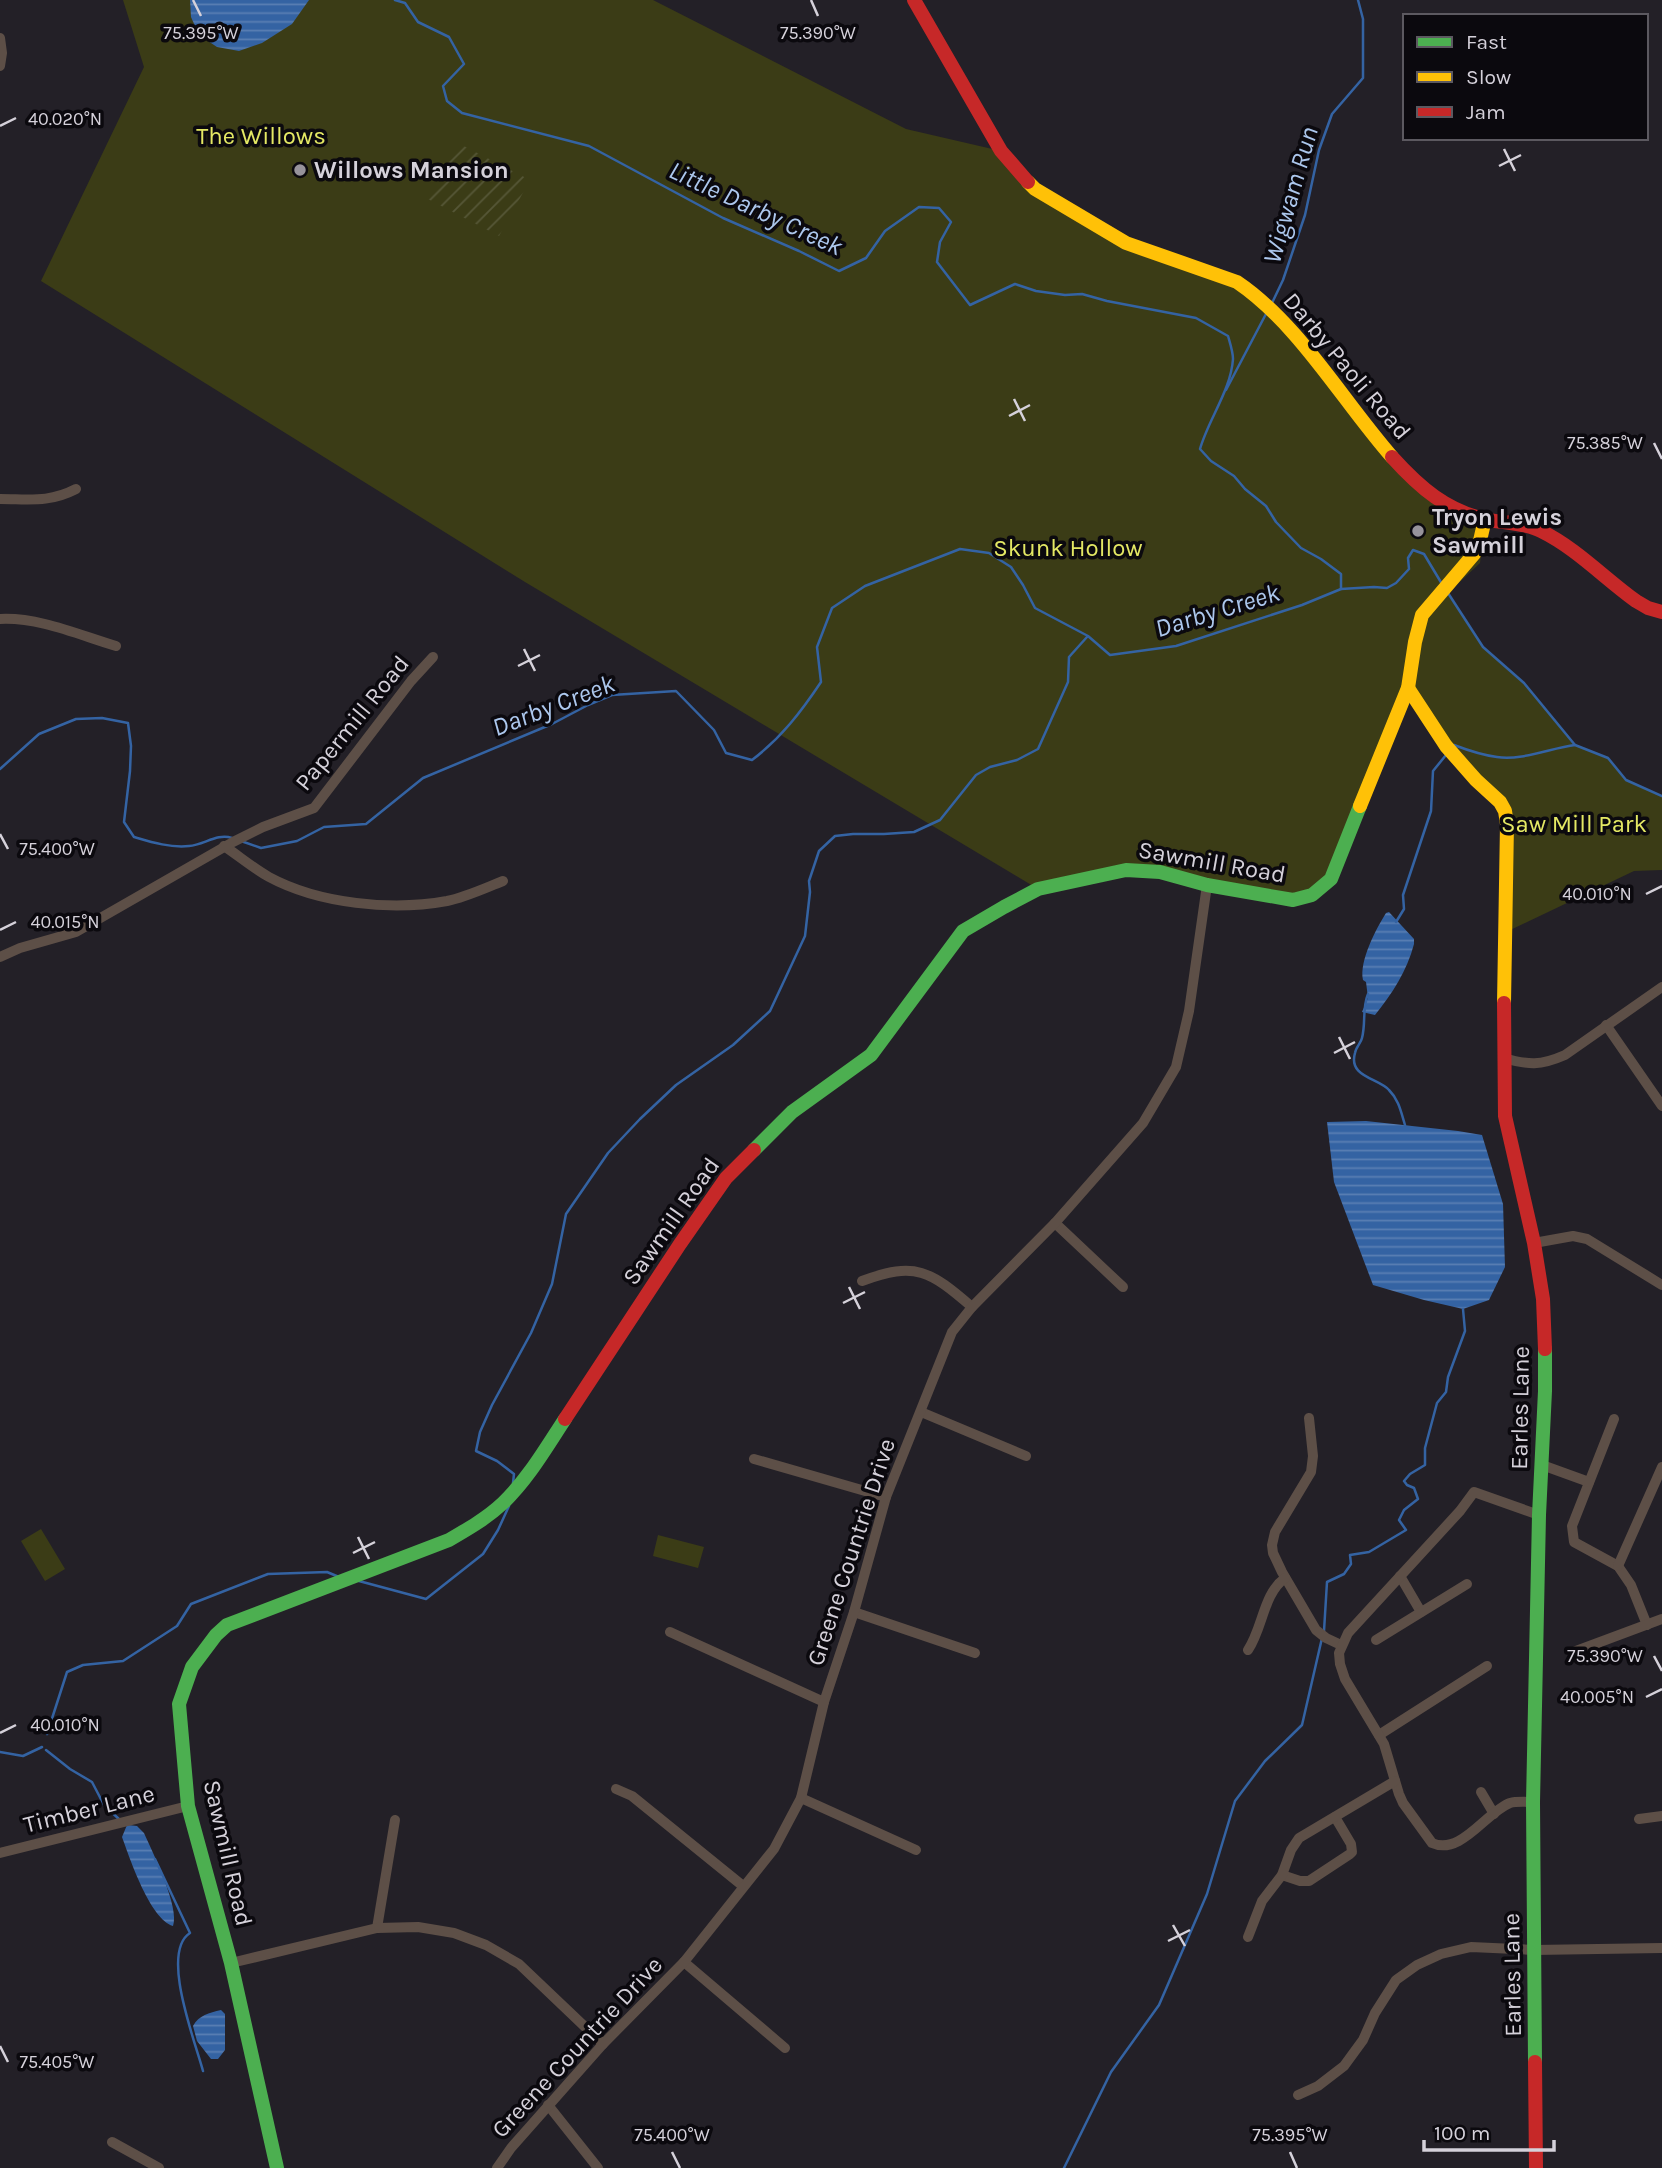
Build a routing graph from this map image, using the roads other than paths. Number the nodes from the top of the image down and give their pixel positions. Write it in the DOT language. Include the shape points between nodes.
graph roads {
  1 [pos="914,0"];
  2 [pos="0,38"];
  3 [pos="0,66"];
  4 [pos="76,489"];
  5 [pos="0,499"];
  6 [pos="1485,519"];
  7 [pos="1662,612"];
  8 [pos="0,619"];
  9 [pos="116,646"];
  10 [pos="433,657"];
  11 [pos="1408,688"];
  12 [pos="229,844"];
  13 [pos="503,881"];
  14 [pos="1207,885"];
  15 [pos="0,957"];
  16 [pos="1662,987"];
  17 [pos="1606,1025"];
  18 [pos="1503,1058"];
  19 [pos="1662,1106"];
  20 [pos="1055,1223"];
  21 [pos="1534,1243"];
  22 [pos="862,1282"];
  23 [pos="1662,1285"];
  24 [pos="1123,1287"];
  25 [pos="972,1307"];
  26 [pos="921,1412"];
  27 [pos="1309,1418"];
  28 [pos="1614,1419"];
  29 [pos="1026,1456"];
  30 [pos="754,1459"];
  31 [pos="1542,1465"];
  32 [pos="1662,1467"];
  33 [pos="1589,1482"];
  34 [pos="887,1497"];
  35 [pos="1539,1515"];
  36 [pos="1618,1566"];
  37 [pos="1400,1576"];
  38 [pos="1285,1578"];
  39 [pos="1467,1584"];
  40 [pos="854,1612"];
  41 [pos="1421,1612"];
  42 [pos="1662,1619"];
  43 [pos="1647,1625"];
  44 [pos="670,1632"];
  45 [pos="1376,1640"];
  46 [pos="1341,1645"];
  47 [pos="1248,1650"];
  48 [pos="1576,1651"];
  49 [pos="975,1654"];
  50 [pos="1487,1667"];
  51 [pos="824,1702"];
  52 [pos="1379,1735"];
  53 [pos="1395,1781"];
  54 [pos="616,1789"];
  55 [pos="1481,1792"];
  56 [pos="801,1798"];
  57 [pos="1533,1802"];
  58 [pos="188,1806"];
  59 [pos="1494,1814"];
  60 [pos="1662,1816"];
  61 [pos="1335,1817"];
  62 [pos="1639,1819"];
  63 [pos="396,1820"];
  64 [pos="916,1850"];
  65 [pos="0,1853"];
  66 [pos="1282,1875"];
  67 [pos="743,1886"];
  68 [pos="377,1928"];
  69 [pos="1248,1937"];
  70 [pos="1662,1948"];
  71 [pos="1534,1950"];
  72 [pos="684,1962"];
  73 [pos="232,1963"];
  74 [pos="603,2044"];
  75 [pos="785,2048"];
  76 [pos="1298,2095"];
  77 [pos="548,2105"];
  78 [pos="112,2142"];
  79 [pos="159,2168"];
  80 [pos="277,2168"];
  81 [pos="497,2168"];
  82 [pos="598,2168"];
  83 [pos="1536,2168"];
  1 -- 6 [label="street, Darby Paoli Road" via="1002,151 1024,179 1057,204 1126,243 1252,291 1280,315 1362,421 1428,494 1444,505"];
  2 -- 3 [label="street"];
  4 -- 5 [label="street" via="50,499"];
  6 -- 7 [label="street, Darby Paoli Road" via="1541,531 1636,601"];
  6 -- 11 [label="street, Sawmill Road" via="1479,545 1422,615"];
  8 -- 9 [label="street" via="40,623"];
  10 -- 12 [label="street, Papermill Road" via="314,808"];
  11 -- 14 [label="street, Sawmill Road" via="1331,879 1312,895 1293,900"];
  11 -- 18 [label="street, Earles Lane" via="1446,746 1505,811"];
  12 -- 13 [label="street" via="269,877 318,896 368,903 406,906 450,900"];
  12 -- 15 [label="street, Papermill Road" via="76,932"];
  14 -- 20 [label="street, Greene Countrie Drive" via="1189,1011 1175,1068 1143,1124"];
  14 -- 58 [label="street, Sawmill Road" via="1160,872 1126,870 1038,889 963,931 871,1055 792,1112 726,1178 537,1462 504,1502 449,1540 227,1625 216,1635 192,1667 179,1704"];
  16 -- 17 [label="street"];
  17 -- 18 [label="street" via="1565,1055 1543,1064"];
  17 -- 19 [label="street"];
  18 -- 21 [label="street, Earles Lane" via="1506,1116"];
  20 -- 24 [label="street"];
  20 -- 25 [label="street, Greene Countrie Drive"];
  21 -- 23 [label="street" via="1573,1236 1587,1239"];
  21 -- 31 [label="street, Earles Lane" via="1545,1340"];
  22 -- 25 [label="street" via="900,1270 917,1272 940,1280"];
  25 -- 26 [label="street, Greene Countrie Drive" via="952,1332"];
  26 -- 29 [label="street"];
  26 -- 34 [label="street, Greene Countrie Drive"];
  27 -- 38 [label="street" via="1311,1472 1272,1538 1273,1553"];
  28 -- 33 [label="street"];
  30 -- 34 [label="street"];
  31 -- 33 [label="street"];
  31 -- 35 [label="street, Earles Lane"];
  32 -- 36 [label="street"];
  33 -- 36 [label="street" via="1572,1526 1574,1542"];
  34 -- 40 [label="street, Greene Countrie Drive"];
  35 -- 37 [label="street" via="1474,1492"];
  35 -- 57 [label="street, Earles Lane"];
  36 -- 43 [label="street"];
  37 -- 41 [label="street"];
  37 -- 46 [label="street"];
  38 -- 46 [label="street" via="1316,1630"];
  38 -- 47 [label="street" via="1273,1590"];
  39 -- 41 [label="street"];
  40 -- 49 [label="street"];
  40 -- 51 [label="street, Greene Countrie Drive"];
  41 -- 45 [label="street"];
  42 -- 43 [label="street"];
  43 -- 48 [label="street"];
  44 -- 51 [label="street"];
  46 -- 52 [label="street" via="1339,1658 1345,1679"];
  50 -- 52 [label="street"];
  51 -- 56 [label="street, Greene Countrie Drive"];
  52 -- 53 [label="street"];
  53 -- 59 [label="street" via="1404,1802 1436,1845 1461,1840"];
  53 -- 61 [label="street"];
  54 -- 67 [label="street" via="632,1796"];
  55 -- 59 [label="street"];
  56 -- 64 [label="street"];
  56 -- 67 [label="street, Greene Countrie Drive" via="774,1849"];
  57 -- 59 [label="street" via="1513,1802"];
  57 -- 71 [label="street, Earles Lane"];
  58 -- 65 [label="street, Timber Lane"];
  58 -- 73 [label="street, Sawmill Road"];
  60 -- 62 [label="street"];
  61 -- 66 [label="street" via="1299,1839"];
  61 -- 66 [label="street" via="1352,1852 1309,1881"];
  63 -- 68 [label="street"];
  66 -- 69 [label="street" via="1262,1901"];
  67 -- 72 [label="street, Greene Countrie Drive"];
  68 -- 73 [label="street"];
  68 -- 74 [label="street" via="439,1930 486,1945 519,1964"];
  70 -- 71 [label="street"];
  71 -- 76 [label="street" via="1471,1947 1416,1965 1396,1980 1344,2066 1318,2087"];
  71 -- 83 [label="street, Earles Lane"];
  72 -- 74 [label="street, Greene Countrie Drive"];
  72 -- 75 [label="street"];
  73 -- 80 [label="street, Sawmill Road"];
  74 -- 77 [label="street, Greene Countrie Drive"];
  77 -- 81 [label="street, Greene Countrie Drive"];
  77 -- 82 [label="street"];
  78 -- 79 [label="street"];
}
